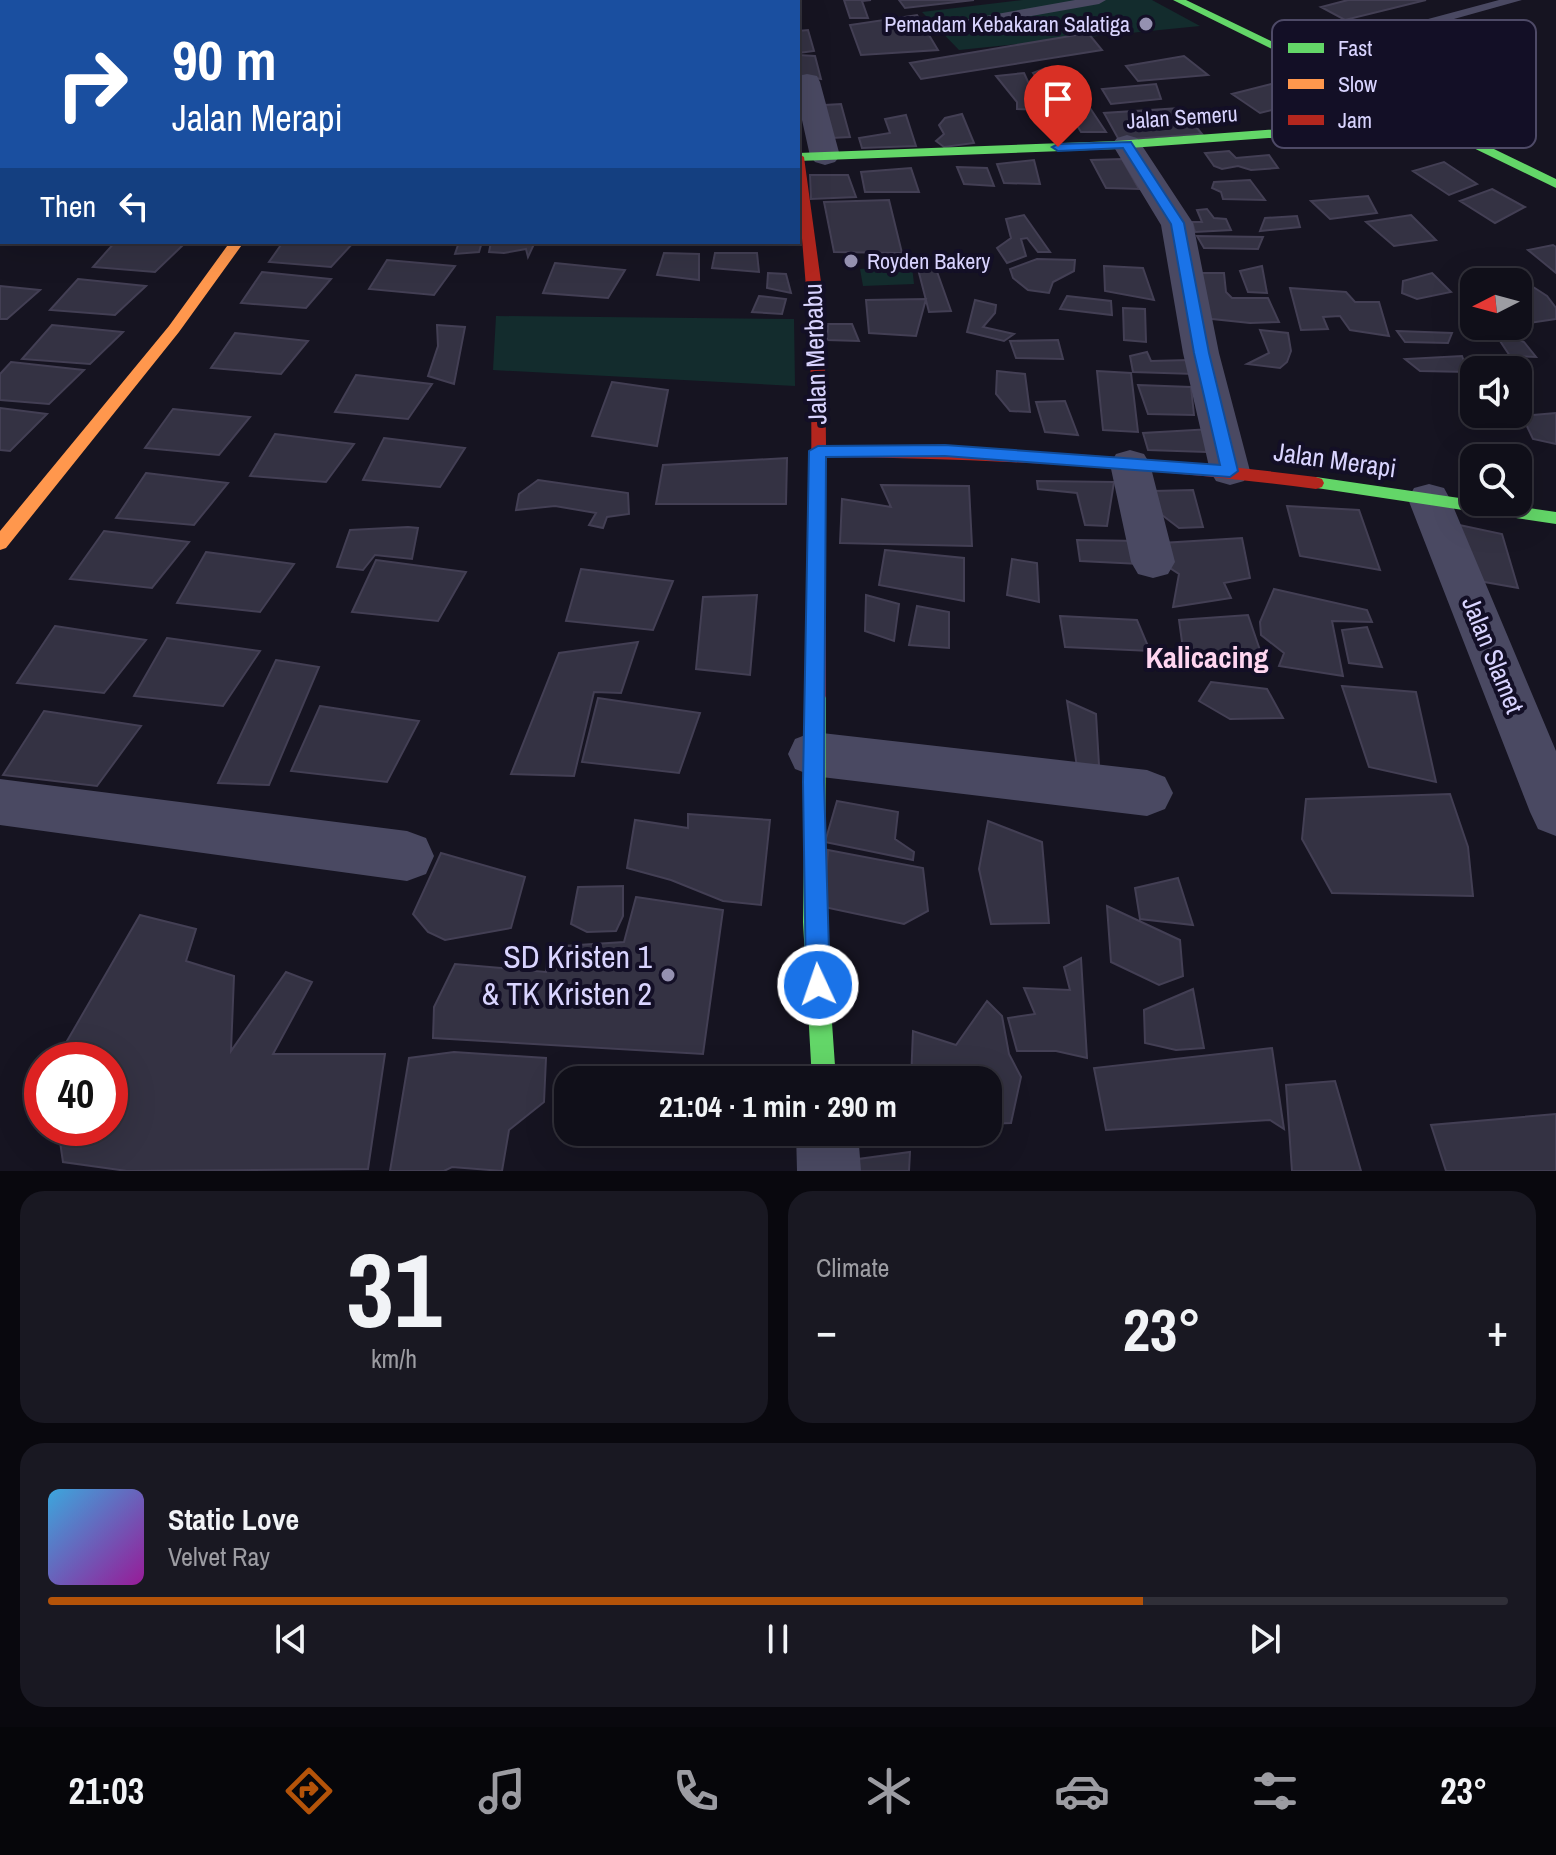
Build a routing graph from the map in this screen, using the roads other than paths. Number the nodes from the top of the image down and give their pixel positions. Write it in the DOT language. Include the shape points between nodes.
graph roads {
  1 [pos="1099,0"];
  2 [pos="1178,0"];
  3 [pos="1515,0"];
  4 [pos="1440,20"];
  5 [pos="952,26"];
  6 [pos="1272,47"];
  7 [pos="807,82"];
  8 [pos="1272,134"];
  9 [pos="1127,144"];
  10 [pos="1481,148"];
  11 [pos="807,157"];
  12 [pos="1556,184"];
  13 [pos="236,244"];
  14 [pos="818,451"];
  15 [pos="1130,464"];
  16 [pos="1230,471"];
  17 [pos="1429,499"];
  18 [pos="1556,518"];
  19 [pos="0,543"];
  20 [pos="1153,562"];
  21 [pos="813,754"];
  22 [pos="1147,793"];
  23 [pos="0,802"];
  24 [pos="1556,812"];
  25 [pos="407,856"];
  26 [pos="823,1066"];
  27 [pos="828,1146"];
  28 [pos="829,1171"];
  1 -- 5 [label="lane"];
  2 -- 6 [label="street"];
  3 -- 4 [label="lane"];
  7 -- 11 [label="street"];
  8 -- 9 [label="street, Jalan Semeru"];
  9 -- 11 [label="street, Jalan Semeru"];
  9 -- 16 [label="street" via="1177,223"];
  10 -- 12 [label="street"];
  11 -- 14 [label="street, Jalan Merbabu"];
  13 -- 19 [label="street" via="174,329"];
  14 -- 15 [label="street, Jalan Merapi" via="945,451"];
  14 -- 21 [label="street, Jalan Merbabu"];
  15 -- 16 [label="street, Jalan Merapi"];
  15 -- 20 [label="street"];
  16 -- 17 [label="street, Jalan Merapi"];
  17 -- 18 [label="street, Jalan Merapi"];
  17 -- 24 [label="street, Jalan Slamet"];
  21 -- 22 [label="street"];
  21 -- 26 [label="street, Jalan Merbabu" via="814,922"];
  23 -- 25 [label="street"];
  27 -- 28 [label="street"];
}
